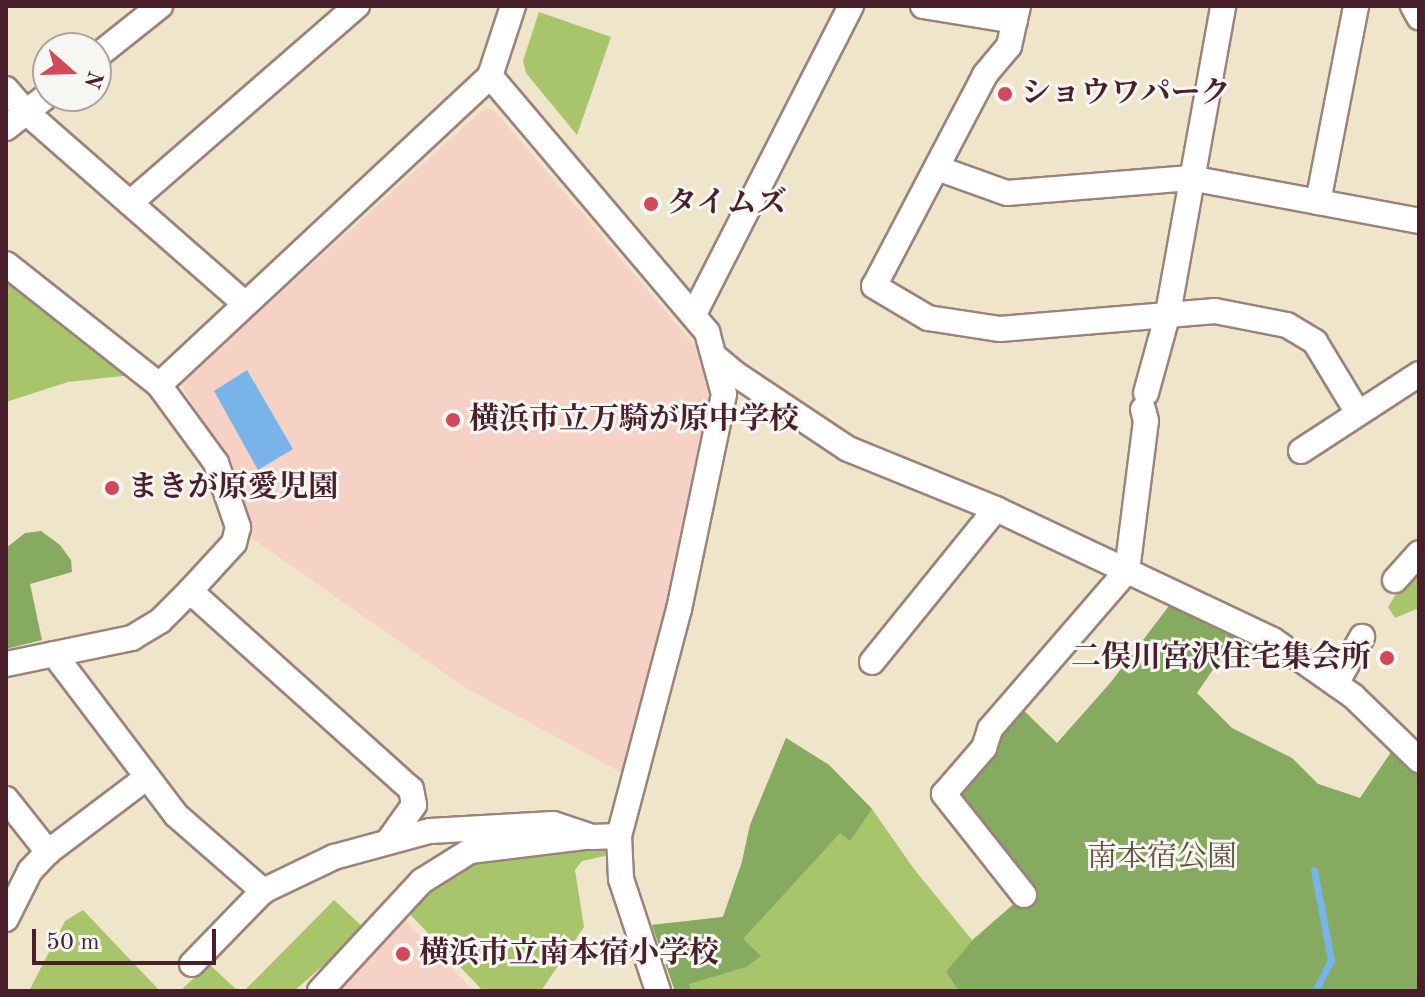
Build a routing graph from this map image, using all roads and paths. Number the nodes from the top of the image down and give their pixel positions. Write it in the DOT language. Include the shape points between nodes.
graph roads {
  1 [pos="160,6"];
  2 [pos="357,6"];
  3 [pos="513,6"];
  4 [pos="851,6"];
  5 [pos="923,6"];
  6 [pos="1223,6"];
  7 [pos="1356,6"];
  8 [pos="1413,6"];
  9 [pos="1016,13"];
  10 [pos="1419,17"];
  11 [pos="112,44"];
  12 [pos="490,76"];
  13 [pos="6,89"];
  14 [pos="32,107"];
  15 [pos="26,112"];
  16 [pos="6,128"];
  17 [pos="937,168"];
  18 [pos="1190,178"];
  19 [pos="1318,202"];
  20 [pos="130,203"];
  21 [pos="1419,221"];
  22 [pos="8,269"];
  23 [pos="245,304"];
  24 [pos="1168,313"];
  25 [pos="694,314"];
  26 [pos="714,356"];
  27 [pos="1419,374"];
  28 [pos="159,385"];
  29 [pos="1358,413"];
  30 [pos="1301,451"];
  31 [pos="996,509"];
  32 [pos="1419,553"];
  33 [pos="1127,571"];
  34 [pos="1395,580"];
  35 [pos="190,591"];
  36 [pos="1362,637"];
  37 [pos="54,654"];
  38 [pos="872,662"];
  39 [pos="6,664"];
  40 [pos="1336,684"];
  41 [pos="1419,760"];
  42 [pos="147,777"];
  43 [pos="6,799"];
  44 [pos="619,836"];
  45 [pos="592,837"];
  46 [pos="389,840"];
  47 [pos="48,852"];
  48 [pos="263,891"];
  49 [pos="1024,895"];
  50 [pos="6,919"];
  51 [pos="192,964"];
  52 [pos="320,991"];
  53 [pos="658,991"];
  1 -- 11 [label="street"];
  2 -- 20 [label="street"];
  3 -- 12 [label="street"];
  4 -- 25 [label="street"];
  5 -- 9 [label="street"];
  6 -- 18 [label="street"];
  7 -- 19 [label="street"];
  8 -- 10 [label="street"];
  9 -- 17 [label="street" via="1009,46 985,75"];
  12 -- 23 [label="street"];
  12 -- 25 [label="street" via="669,291"];
  13 -- 15 [label="street"];
  14 -- 15 [label="street"];
  15 -- 16 [label="street"];
  15 -- 20 [label="street"];
  17 -- 18 [label="street" via="1007,193"];
  17 -- 24 [label="street" via="874,286 928,318 1000,329"];
  18 -- 19 [label="street"];
  18 -- 24 [label="street"];
  19 -- 21 [label="street"];
  20 -- 23 [label="street"];
  22 -- 28 [label="street"];
  23 -- 28 [label="street"];
  24 -- 29 [label="street" via="1215,311 1301,331 1315,342"];
  24 -- 33 [label="street" via="1144,401"];
  25 -- 26 [label="street"];
  26 -- 31 [label="street" via="848,449"];
  26 -- 44 [label="street" via="724,394 679,609"];
  27 -- 29 [label="street"];
  28 -- 35 [label="street" via="216,463 238,527 234,543"];
  29 -- 30 [label="street"];
  31 -- 33 [label="street"];
  31 -- 38 [label="street"];
  32 -- 34 [label="street"];
  33 -- 40 [label="street" via="1273,640"];
  33 -- 49 [label="street" via="990,729 984,748 944,794"];
  35 -- 37 [label="street" via="160,621 132,638"];
  35 -- 46 [label="street" via="411,789 414,805"];
  36 -- 40 [label="street"];
  37 -- 39 [label="street"];
  37 -- 42 [label="street"];
  40 -- 41 [label="street"];
  42 -- 47 [label="street"];
  42 -- 48 [label="street" via="176,815"];
  43 -- 47 [label="street"];
  44 -- 45 [label="street"];
  44 -- 53 [label="street" via="621,879"];
  45 -- 46 [label="street" via="553,824 430,831"];
  45 -- 52 [label="street" via="470,851 422,881"];
  46 -- 48 [label="street" via="334,857"];
  47 -- 50 [label="street" via="30,871"];
  48 -- 51 [label="street"];
}
